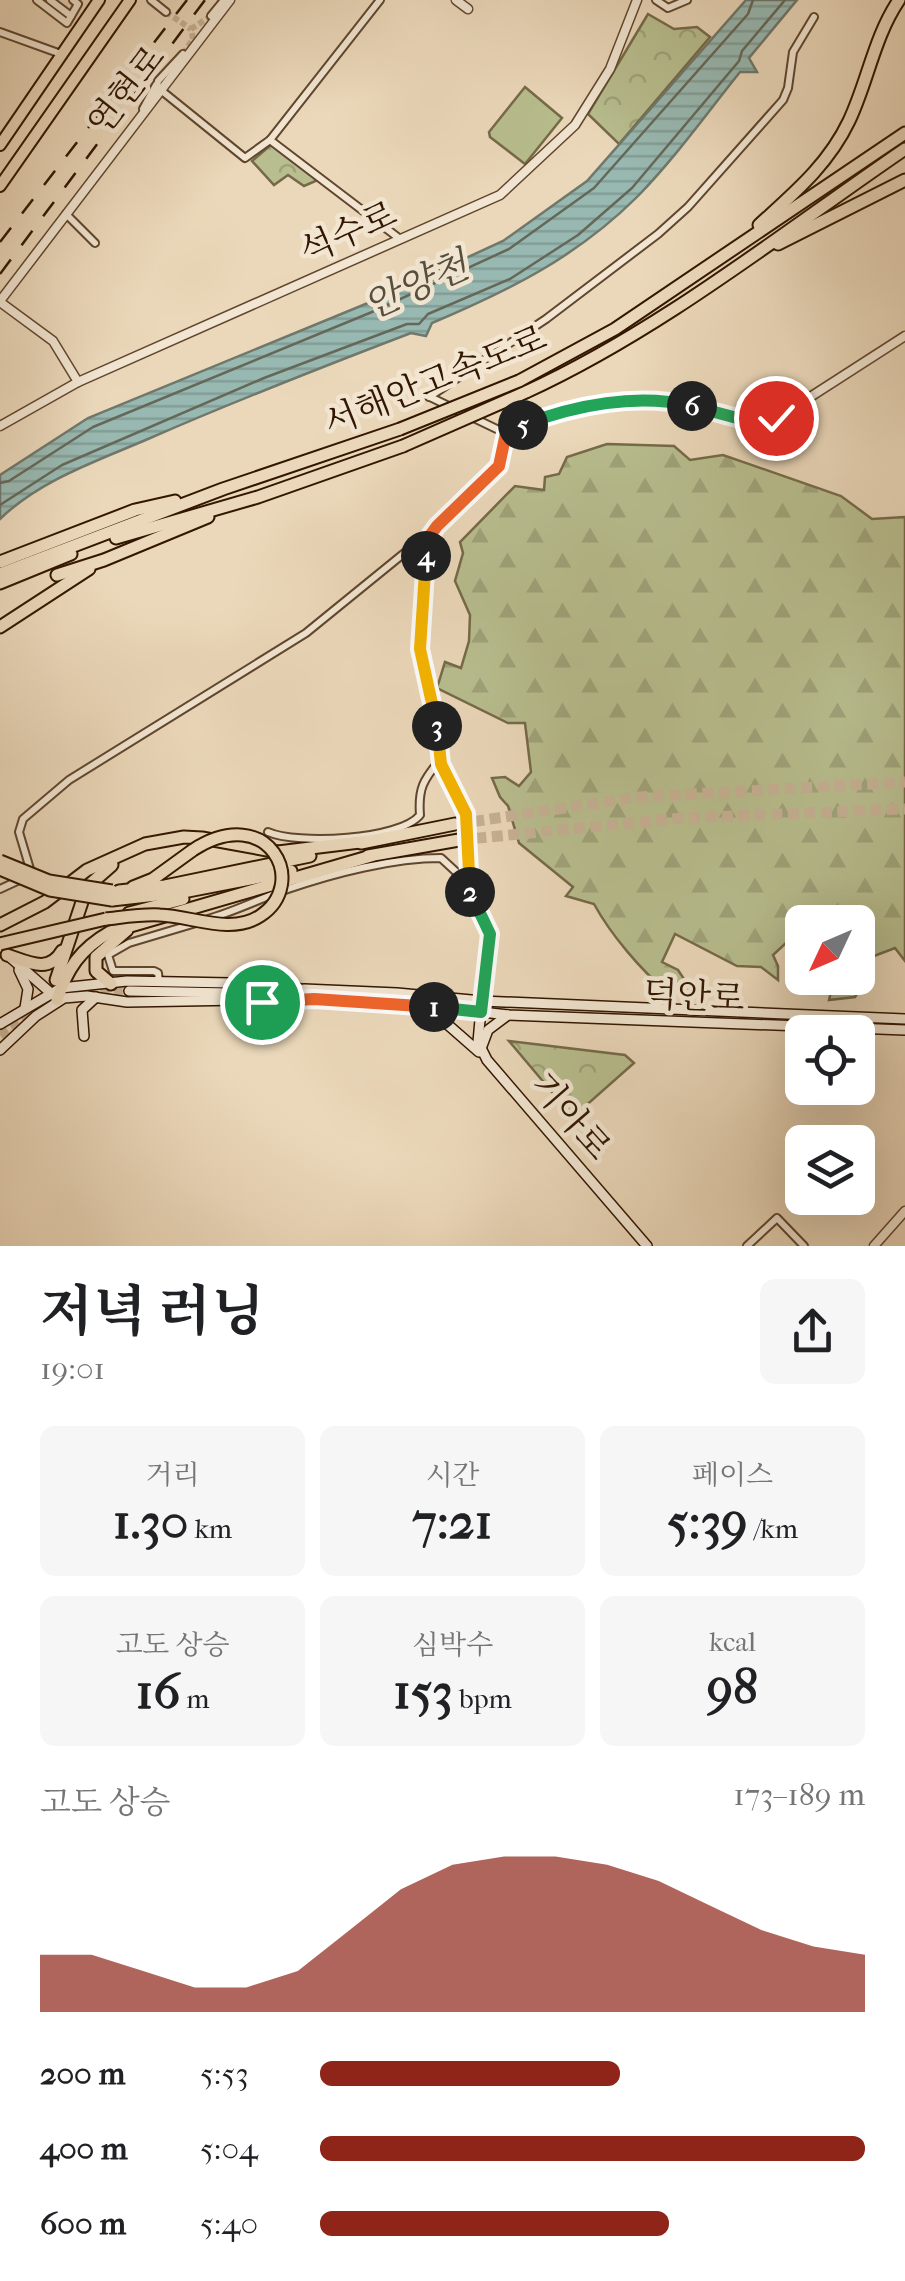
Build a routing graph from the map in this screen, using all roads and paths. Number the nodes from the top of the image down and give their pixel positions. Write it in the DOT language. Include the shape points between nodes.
graph roads {
  1 [pos="37,0"];
  2 [pos="50,0"];
  3 [pos="73,0"];
  4 [pos="100,0"];
  5 [pos="130,0"];
  6 [pos="150,0"];
  7 [pos="227,0"];
  8 [pos="380,0"];
  9 [pos="456,0"];
  10 [pos="637,0"];
  11 [pos="656,0"];
  12 [pos="687,0"];
  13 [pos="899,0"];
  14 [pos="468,9"];
  15 [pos="166,12"];
  16 [pos="71,16"];
  17 [pos="211,16"];
  18 [pos="814,17"];
  19 [pos="0,32"];
  20 [pos="62,54"];
  21 [pos="183,54"];
  22 [pos="159,88"];
  23 [pos="905,133"];
  24 [pos="270,140"];
  25 [pos="0,146"];
  26 [pos="905,149"];
  27 [pos="905,180"];
  28 [pos="0,186"];
  29 [pos="66,214"];
  30 [pos="400,239"];
  31 [pos="95,242"];
  32 [pos="727,254"];
  33 [pos="738,264"];
  34 [pos="0,302"];
  35 [pos="905,336"];
  36 [pos="78,382"];
  37 [pos="522,387"];
  38 [pos="0,426"];
  39 [pos="506,433"];
  40 [pos="258,497"];
  41 [pos="139,520"];
  42 [pos="428,541"];
  43 [pos="0,562"];
  44 [pos="0,574"];
  45 [pos="0,582"];
  46 [pos="0,627"];
  47 [pos="440,760"];
  48 [pos="455,824"];
  49 [pos="268,832"];
  50 [pos="459,840"];
  51 [pos="368,841"];
  52 [pos="145,844"];
  53 [pos="371,856"];
  54 [pos="0,861"];
  55 [pos="0,869"];
  56 [pos="234,882"];
  57 [pos="467,882"];
  58 [pos="0,890"];
  59 [pos="115,894"];
  60 [pos="106,919"];
  61 [pos="0,925"];
  62 [pos="131,926"];
  63 [pos="70,934"];
  64 [pos="6,952"];
  65 [pos="160,982"];
  66 [pos="111,984"];
  67 [pos="128,991"];
  68 [pos="56,994"];
  69 [pos="303,994"];
  70 [pos="96,997"];
  71 [pos="419,1005"];
  72 [pos="481,1006"];
  73 [pos="25,1008"];
  74 [pos="508,1016"];
  75 [pos="905,1018"];
  76 [pos="0,1024"];
  77 [pos="905,1030"];
  78 [pos="84,1036"];
  79 [pos="0,1037"];
  80 [pos="481,1048"];
  81 [pos="0,1049"];
  82 [pos="487,1060"];
  83 [pos="905,1211"];
  84 [pos="801,1245"];
  85 [pos="646,1246"];
  86 [pos="747,1246"];
  87 [pos="874,1246"];
  1 -- 16 [label="street" via="67,23"];
  2 -- 16 [label="street"];
  3 -- 16 [label="street" via="78,4"];
  4 -- 20 [label="main road"];
  5 -- 28 [label="main road"];
  6 -- 15 [label="street"];
  7 -- 17 [label="street"];
  7 -- 22 [label="street, 연현로"];
  8 -- 24 [label="street"];
  9 -- 14 [label="street"];
  10 -- 30 [label="street, 석수로" via="610,69 560,142 500,195"];
  11 -- 12 [label="street" via="668,8"];
  13 -- 32 [label="highway" via="882,28 850,119 823,164"];
  18 -- 39 [label="street" via="793,52 782,100 688,207 589,288 428,397"];
  19 -- 20 [label="street"];
  20 -- 25 [label="main road"];
  21 -- 22 [label="street"];
  22 -- 24 [label="street" via="245,158"];
  22 -- 29 [label="street, 연현로"];
  23 -- 32 [label="highway, 서해안고속도로"];
  24 -- 30 [label="street"];
  26 -- 33 [label="highway, 서해안고속도로"];
  27 -- 33 [label="highway"];
  29 -- 31 [label="street"];
  29 -- 34 [label="street, 연현로"];
  30 -- 36 [label="street, 석수로"];
  32 -- 37 [label="highway, 서해안고속도로"];
  33 -- 37 [label="highway, 서해안고속도로" via="562,375"];
  34 -- 36 [label="street" via="53,342"];
  35 -- 39 [label="street" via="763,422 685,404 641,402 557,412"];
  36 -- 38 [label="street, 석수로"];
  37 -- 40 [label="highway, 서해안고속도로, bridge" via="402,446"];
  37 -- 41 [label="highway, 서해안고속도로, bridge"];
  39 -- 42 [label="street" via="499,466"];
  40 -- 41 [label="highway, 서해안고속도로"];
  40 -- 46 [label="highway" via="58,580"];
  41 -- 43 [label="highway"];
  41 -- 44 [label="highway, 서해안고속도로"];
  41 -- 45 [label="highway, 서해안고속도로"];
  42 -- 47 [label="street" via="420,649"];
  42 -- 58 [label="street" via="306,634 69,780 23,819 19,832 28,876"];
  47 -- 49 [label="street" via="421,782 420,815 410,824 283,843"];
  47 -- 57 [label="street" via="466,814"];
  48 -- 51 [label="highway"];
  50 -- 53 [label="highway"];
  51 -- 52 [label="highway" via="278,852 202,838"];
  51 -- 59 [label="highway"];
  52 -- 61 [label="highway" via="88,870"];
  52 -- 63 [label="highway" via="87,887"];
  53 -- 56 [label="highway"];
  53 -- 62 [label="highway"];
  54 -- 59 [label="highway, bridge" via="48,881"];
  55 -- 59 [label="highway, bridge" via="50,890"];
  56 -- 59 [label="highway" via="148,898"];
  56 -- 60 [label="highway, bridge"];
  57 -- 65 [label="street" via="441,858 412,858 289,886 244,909 108,954 112,970 154,971"];
  57 -- 72 [label="street" via="490,934"];
  59 -- 60 [label="highway, bridge" via="221,835 240,832 269,847 281,883 260,916 236,924 163,915"];
  60 -- 64 [label="highway, bridge"];
  62 -- 66 [label="highway" via="96,957 96,972"];
  62 -- 68 [label="highway" via="88,947"];
  63 -- 64 [label="highway" via="56,963 47,966"];
  63 -- 68 [label="highway"];
  64 -- 68 [label="main road"];
  64 -- 73 [label="main road" via="28,988"];
  65 -- 67 [label="main road"];
  65 -- 69 [label="main road" via="282,984"];
  66 -- 67 [label="main road"];
  66 -- 68 [label="main road"];
  67 -- 69 [label="main road"];
  67 -- 69 [label="main road" via="262,1002"];
  67 -- 70 [label="main road"];
  68 -- 70 [label="main road"];
  68 -- 73 [label="main road"];
  68 -- 81 [label="main road"];
  69 -- 71 [label="main road"];
  69 -- 72 [label="main road" via="397,993"];
  70 -- 78 [label="main road" via="82,1010"];
  71 -- 72 [label="main road"];
  71 -- 82 [label="main road" via="436,1012"];
  72 -- 74 [label="main road, 덕안로"];
  72 -- 75 [label="main road, 덕안로"];
  72 -- 80 [label="main road, 기아로"];
  73 -- 76 [label="main road"];
  74 -- 77 [label="main road, 덕안로"];
  74 -- 80 [label="main road" via="488,1030"];
  79 -- 81 [label="main road"];
  80 -- 82 [label="main road, 기아로"];
  82 -- 85 [label="main road, 기아로"];
  83 -- 87 [label="street"];
  84 -- 86 [label="street" via="778,1218"];
}
